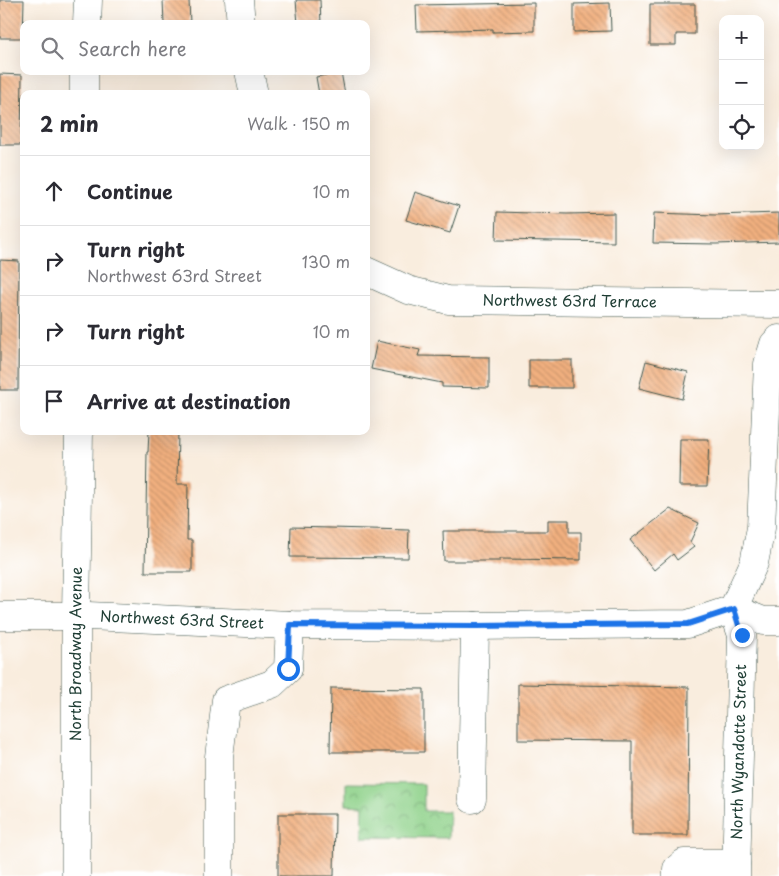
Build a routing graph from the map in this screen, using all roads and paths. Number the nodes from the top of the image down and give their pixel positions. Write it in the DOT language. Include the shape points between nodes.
graph roads {
  1 [pos="88,0"];
  2 [pos="239,0"];
  3 [pos="86,20"];
  4 [pos="240,20"];
  5 [pos="84,75"];
  6 [pos="250,75"];
  7 [pos="84,90"];
  8 [pos="253,90"];
  9 [pos="370,273"];
  10 [pos="779,304"];
  11 [pos="779,339"];
  12 [pos="79,435"];
  13 [pos="734,609"];
  14 [pos="0,616"];
  15 [pos="76,616"];
  16 [pos="779,621"];
  17 [pos="290,625"];
  18 [pos="476,626"];
  19 [pos="472,799"];
  20 [pos="736,869"];
  21 [pos="76,876"];
  22 [pos="219,876"];
  23 [pos="677,876"];
  1 -- 3 [label="street"];
  2 -- 4 [label="street"];
  5 -- 7 [label="street"];
  6 -- 8 [label="street"];
  9 -- 10 [label="street, Northwest 63rd Terrace" via="408,290 448,300"];
  11 -- 13 [label="street" via="774,344 768,364 760,528 754,563"];
  12 -- 15 [label="street, North Broadway Avenue"];
  13 -- 16 [label="street" via="763,621"];
  13 -- 18 [label="street, Northwest 63rd Street" via="688,624"];
  13 -- 20 [label="street, North Wyandotte Street" via="742,635"];
  14 -- 15 [label="street, Northwest 63rd Street"];
  15 -- 17 [label="street, Northwest 63rd Street"];
  15 -- 21 [label="street, North Broadway Avenue"];
  17 -- 18 [label="street, Northwest 63rd Street"];
  17 -- 22 [label="street" via="288,669 272,684 226,700 219,757"];
  18 -- 19 [label="street"];
  20 -- 23 [label="street" via="684,863 677,869"];
}
